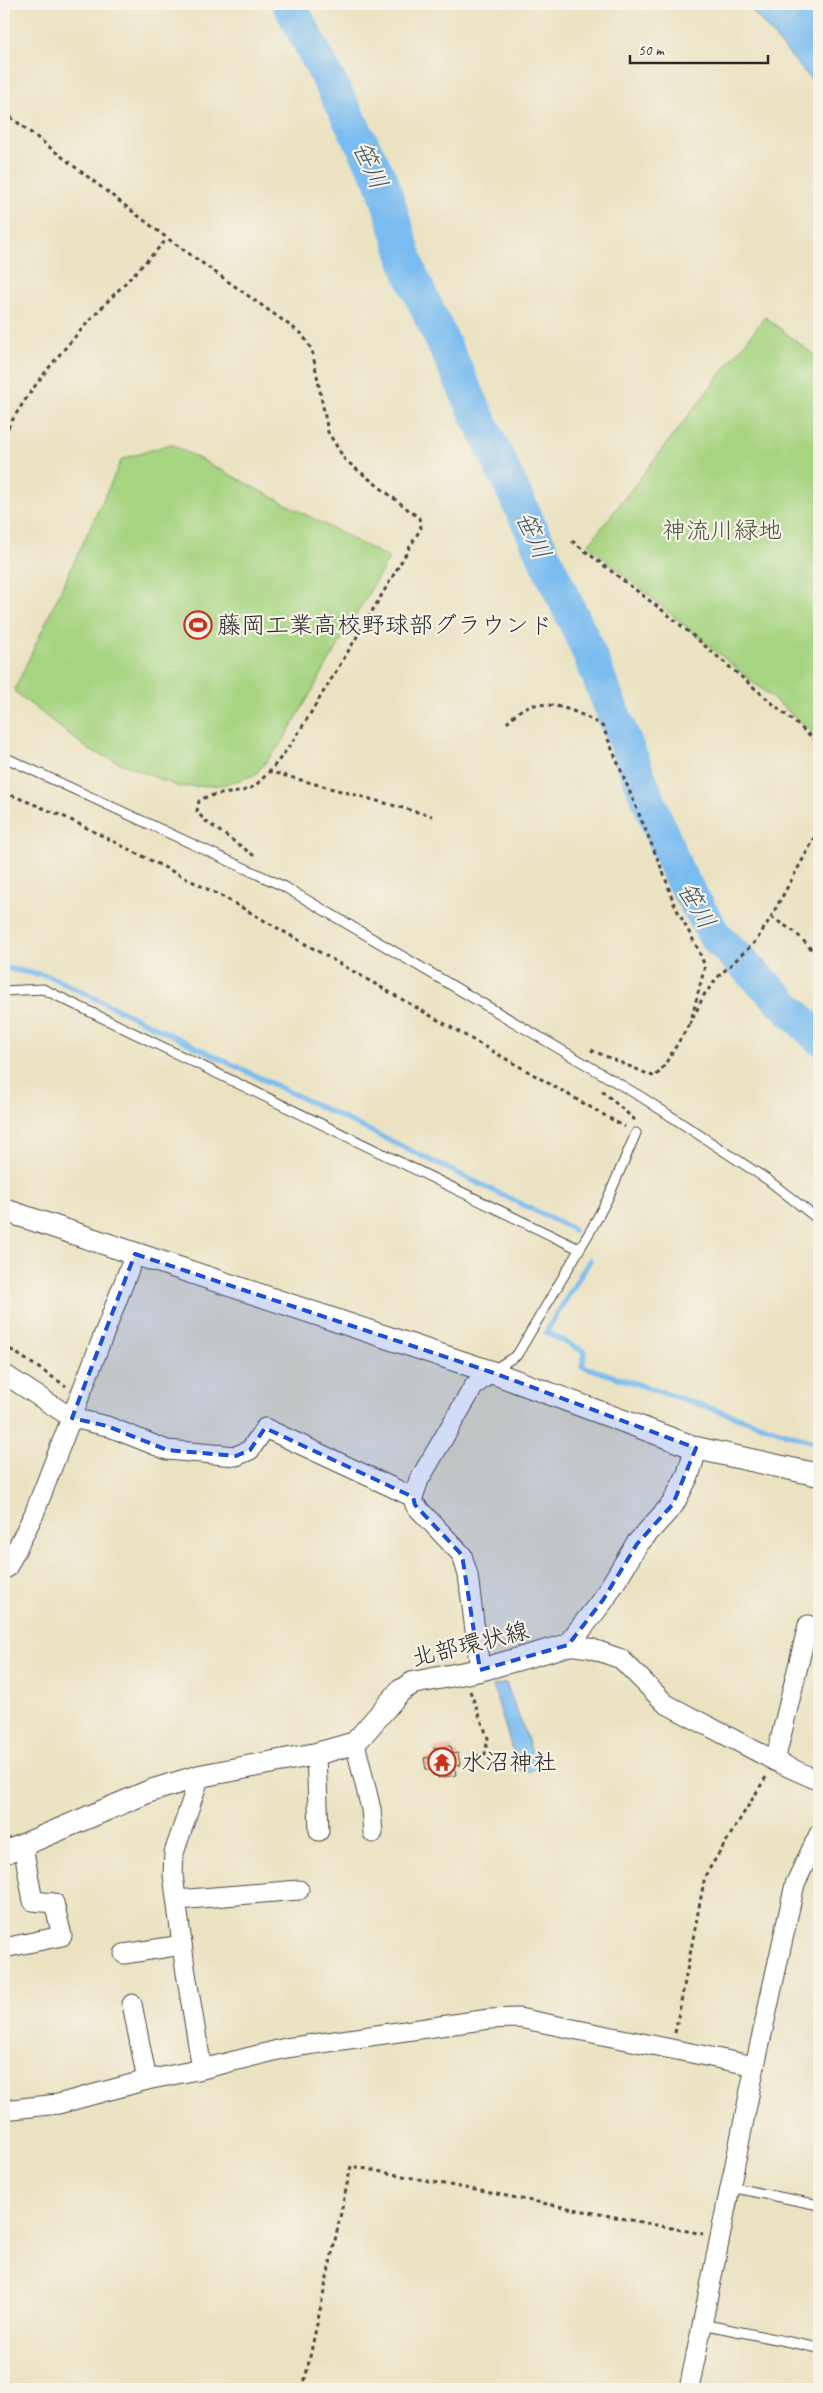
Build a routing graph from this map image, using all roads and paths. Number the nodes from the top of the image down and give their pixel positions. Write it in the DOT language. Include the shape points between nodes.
graph roads {
  1 [pos="4,112"];
  2 [pos="168,238"];
  3 [pos="4,435"];
  4 [pos="572,541"];
  5 [pos="507,722"];
  6 [pos="819,743"];
  7 [pos="4,757"];
  8 [pos="268,771"];
  9 [pos="4,792"];
  10 [pos="432,816"];
  11 [pos="819,830"];
  12 [pos="257,858"];
  13 [pos="772,917"];
  14 [pos="819,957"];
  15 [pos="4,991"];
  16 [pos="690,1024"];
  17 [pos="588,1049"];
  18 [pos="636,1133"];
  19 [pos="4,1210"];
  20 [pos="819,1220"];
  21 [pos="580,1248"];
  22 [pos="135,1254"];
  23 [pos="4,1345"];
  24 [pos="491,1372"];
  25 [pos="4,1374"];
  26 [pos="82,1393"];
  27 [pos="72,1418"];
  28 [pos="696,1448"];
  29 [pos="819,1475"];
  30 [pos="412,1497"];
  31 [pos="4,1569"];
  32 [pos="808,1625"];
  33 [pos="568,1645"];
  34 [pos="480,1670"];
  35 [pos="478,1712"];
  36 [pos="355,1744"];
  37 [pos="316,1754"];
  38 [pos="473,1757"];
  39 [pos="776,1761"];
  40 [pos="200,1776"];
  41 [pos="819,1781"];
  42 [pos="318,1831"];
  43 [pos="373,1833"];
  44 [pos="819,1834"];
  45 [pos="13,1850"];
  46 [pos="299,1890"];
  47 [pos="177,1900"];
  48 [pos="182,1944"];
  49 [pos="4,1948"];
  50 [pos="124,1954"];
  51 [pos="132,2004"];
  52 [pos="672,2050"];
  53 [pos="754,2066"];
  54 [pos="202,2069"];
  55 [pos="147,2080"];
  56 [pos="4,2110"];
  57 [pos="730,2187"];
  58 [pos="819,2205"];
  59 [pos="719,2238"];
  60 [pos="702,2324"];
  61 [pos="819,2348"];
  62 [pos="304,2389"];
  63 [pos="689,2389"];
  1 -- 2 [label="path"];
  2 -- 3 [label="path" via="47,368 20,405"];
  2 -- 8 [label="path" via="302,334 312,350 328,432 345,460 418,518 421,528 299,732"];
  4 -- 6 [label="path" via="671,617"];
  5 -- 16 [label="path" via="533,705 571,710 602,727 674,904 705,966"];
  7 -- 20 [label="lane" via="284,886 643,1098 768,1180"];
  8 -- 10 [label="path"];
  8 -- 12 [label="path" via="259,783 244,792 206,796 199,801 197,811 204,820"];
  9 -- 18 [label="path" via="67,818 225,898"];
  11 -- 13 [label="path"];
  13 -- 14 [label="path" via="795,932"];
  13 -- 16 [label="path" via="756,940 704,995"];
  15 -- 21 [label="lane" via="43,989"];
  16 -- 17 [label="path" via="655,1077"];
  18 -- 21 [label="lane" via="608,1198"];
  19 -- 22 [label="street"];
  21 -- 24 [label="lane" via="517,1355"];
  22 -- 24 [label="street"];
  22 -- 26 [label="street"];
  23 -- 26 [label="path"];
  24 -- 28 [label="street"];
  24 -- 30 [label="street" via="474,1386"];
  25 -- 27 [label="street"];
  26 -- 27 [label="street"];
  27 -- 30 [label="street" via="107,1426 167,1450 236,1456 250,1450 265,1428"];
  27 -- 31 [label="street" via="34,1514"];
  28 -- 29 [label="street"];
  28 -- 33 [label="street" via="688,1475 673,1504 636,1544 603,1600"];
  30 -- 34 [label="street" via="415,1505 462,1555 468,1575"];
  32 -- 39 [label="street"];
  33 -- 34 [label="street, 北部環状線"];
  33 -- 39 [label="street" via="590,1648 621,1659 666,1704"];
  34 -- 36 [label="street, 北部環状線" via="412,1683 400,1691"];
  35 -- 38 [label="path" via="488,1738 485,1754"];
  36 -- 37 [label="street"];
  36 -- 43 [label="street" via="371,1809"];
  37 -- 40 [label="street"];
  37 -- 42 [label="street"];
  39 -- 41 [label="street"];
  39 -- 52 [label="path" via="704,1876"];
  40 -- 45 [label="street" via="150,1791"];
  40 -- 47 [label="street" via="174,1853"];
  44 -- 53 [label="street" via="795,1884"];
  45 -- 49 [label="street" via="33,1900 54,1904 62,1936"];
  46 -- 47 [label="street"];
  47 -- 48 [label="street"];
  48 -- 50 [label="street"];
  48 -- 54 [label="street"];
  51 -- 55 [label="street"];
  52 -- 53 [label="street"];
  52 -- 54 [label="street" via="519,2018 489,2019 286,2048"];
  53 -- 57 [label="street"];
  54 -- 55 [label="street"];
  55 -- 56 [label="street" via="58,2104"];
  57 -- 58 [label="lane"];
  57 -- 59 [label="street"];
  59 -- 60 [label="street"];
  59 -- 62 [label="path" via="351,2166"];
  60 -- 61 [label="lane"];
  60 -- 63 [label="street"];
}
